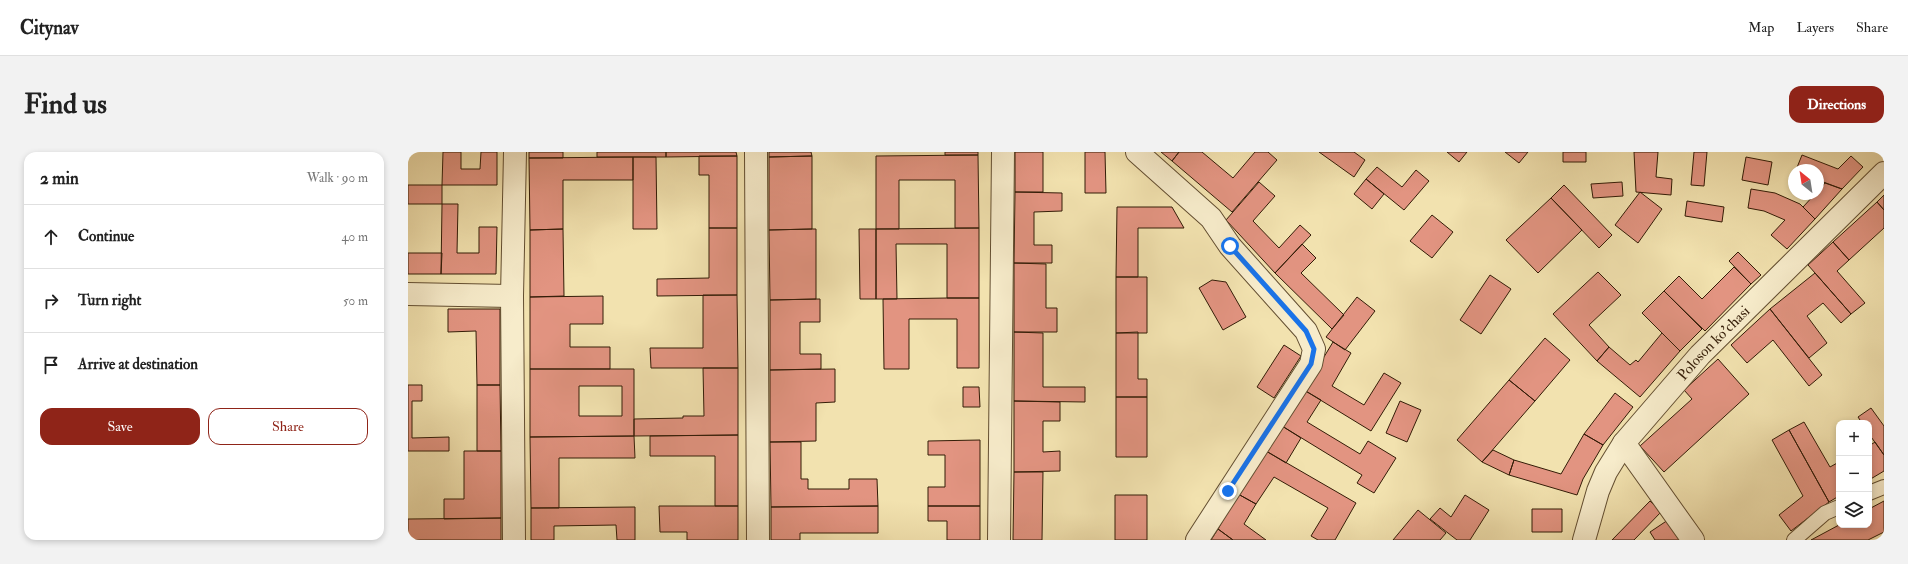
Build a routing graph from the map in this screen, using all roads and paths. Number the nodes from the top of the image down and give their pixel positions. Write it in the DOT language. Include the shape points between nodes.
graph roads {
  1 [pos="515,152"];
  2 [pos="756,152"];
  3 [pos="1003,152"];
  4 [pos="1137,152"];
  5 [pos="1884,174"];
  6 [pos="408,294"];
  7 [pos="512,296"];
  8 [pos="1624,443"];
  9 [pos="1884,487"];
  10 [pos="1872,493"];
  11 [pos="1836,508"];
  12 [pos="514,540"];
  13 [pos="758,540"];
  14 [pos="999,540"];
  15 [pos="1197,540"];
  16 [pos="1584,540"];
  17 [pos="1693,540"];
  18 [pos="1794,540"];
  1 -- 7 [label="street"];
  2 -- 13 [label="street"];
  3 -- 14 [label="street"];
  4 -- 15 [label="street" via="1211,218 1230,246 1306,331 1314,349 1311,364"];
  5 -- 8 [label="street, Poloson ko'chasi" via="1700,355"];
  6 -- 7 [label="street"];
  7 -- 12 [label="street"];
  8 -- 16 [label="street, Poloson ko'chasi" via="1606,472 1598,491"];
  8 -- 17 [label="street"];
  9 -- 10 [label="lane"];
  11 -- 18 [label="lane" via="1825,513"];
}
